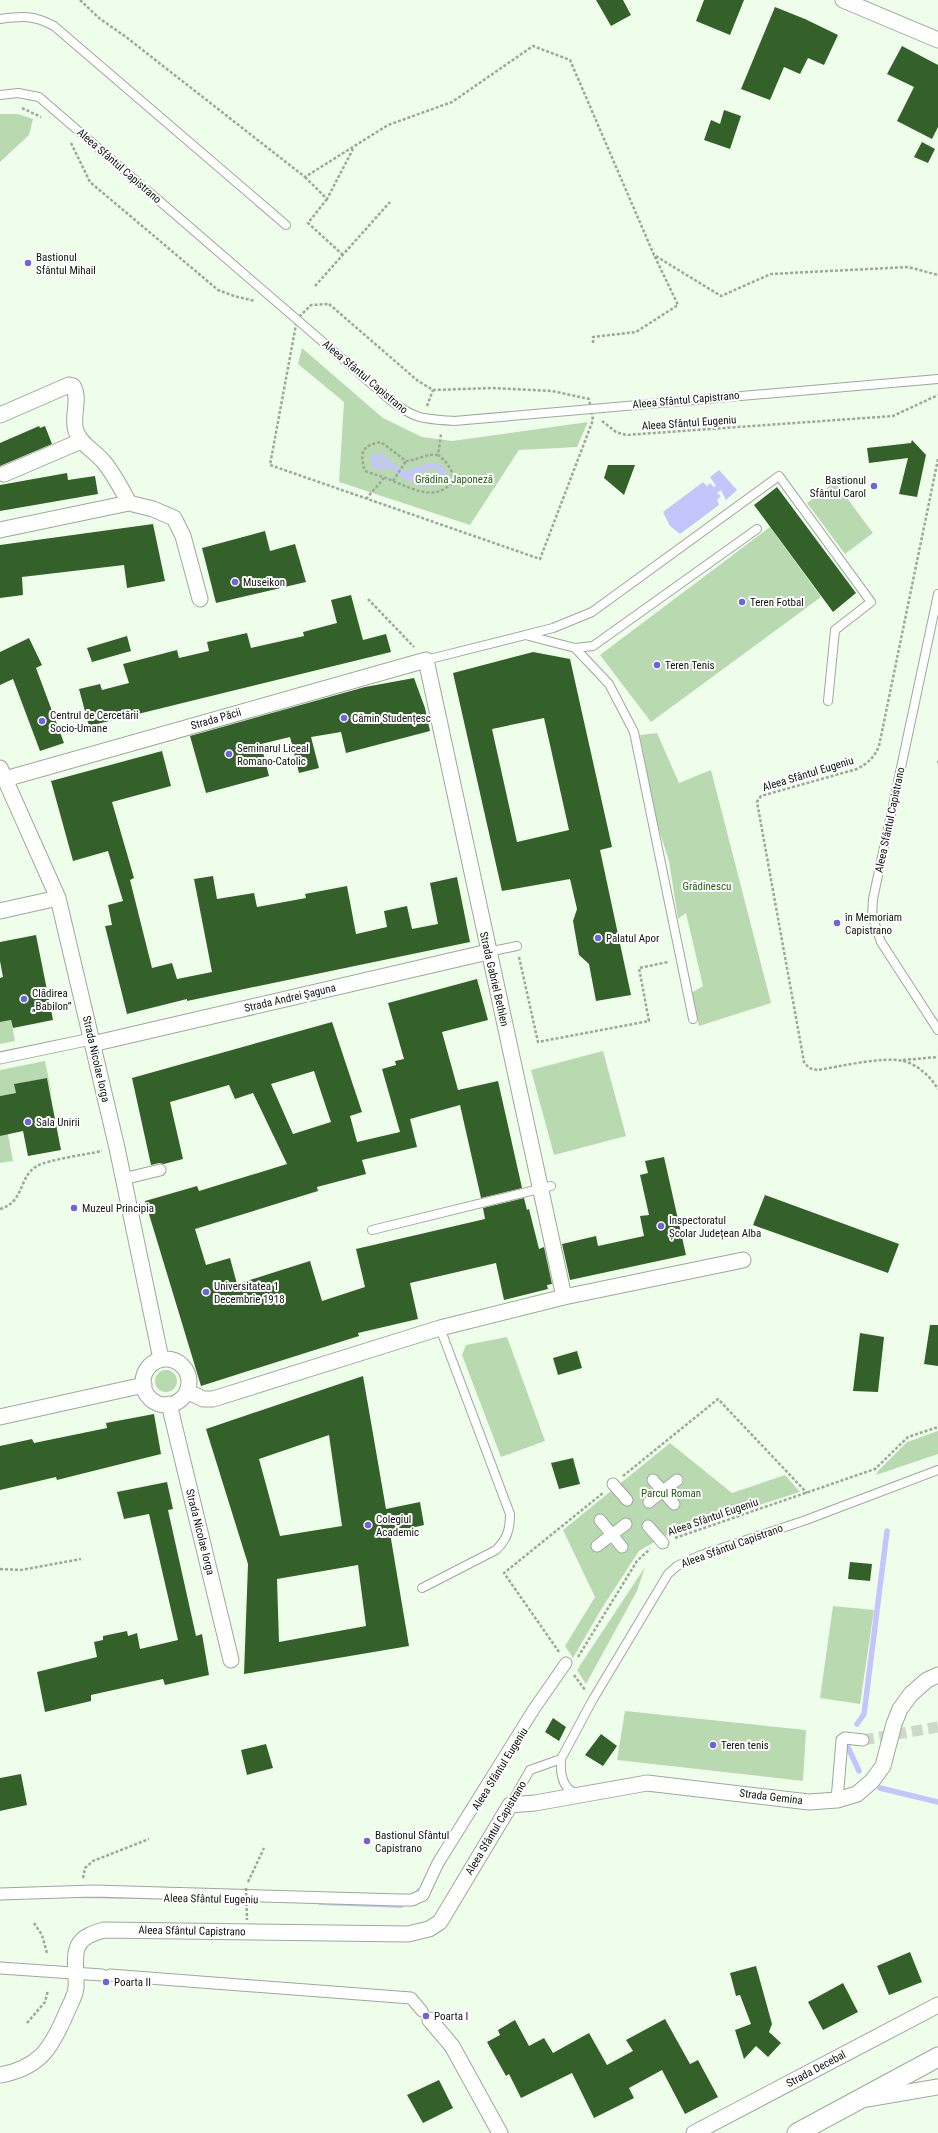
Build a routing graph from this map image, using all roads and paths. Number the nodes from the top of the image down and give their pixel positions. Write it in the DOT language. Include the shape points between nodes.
graph roads {
  1 [pos="80,0"];
  2 [pos="843,0"];
  3 [pos="0,19"];
  4 [pos="938,40"];
  5 [pos="0,95"];
  6 [pos="20,107"];
  7 [pos="44,118"];
  8 [pos="68,138"];
  9 [pos="353,149"];
  10 [pos="305,177"];
  11 [pos="327,199"];
  12 [pos="390,202"];
  13 [pos="286,225"];
  14 [pos="343,255"];
  15 [pos="654,255"];
  16 [pos="938,275"];
  17 [pos="315,286"];
  18 [pos="260,305"];
  19 [pos="297,319"];
  20 [pos="288,328"];
  21 [pos="294,332"];
  22 [pos="300,337"];
  23 [pos="593,343"];
  24 [pos="938,379"];
  25 [pos="938,395"];
  26 [pos="592,408"];
  27 [pos="0,415"];
  28 [pos="586,420"];
  29 [pos="593,420"];
  30 [pos="435,433"];
  31 [pos="441,434"];
  32 [pos="449,434"];
  33 [pos="81,442"];
  34 [pos="438,455"];
  35 [pos="938,459"];
  36 [pos="405,463"];
  37 [pos="4,474"];
  38 [pos="384,478"];
  39 [pos="394,480"];
  40 [pos="366,499"];
  41 [pos="128,503"];
  42 [pos="757,529"];
  43 [pos="0,530"];
  44 [pos="938,594"];
  45 [pos="200,599"];
  46 [pos="368,599"];
  47 [pos="528,636"];
  48 [pos="575,648"];
  49 [pos="426,660"];
  50 [pos="828,700"];
  51 [pos="2,773"];
  52 [pos="58,898"];
  53 [pos="0,911"];
  54 [pos="517,946"];
  55 [pos="488,952"];
  56 [pos="680,959"];
  57 [pos="693,1019"];
  58 [pos="938,1030"];
  59 [pos="92,1041"];
  60 [pos="938,1057"];
  61 [pos="0,1058"];
  62 [pos="902,1060"];
  63 [pos="938,1089"];
  64 [pos="117,1148"];
  65 [pos="160,1170"];
  66 [pos="123,1179"];
  67 [pos="546,1187"];
  68 [pos="0,1209"];
  69 [pos="372,1230"];
  70 [pos="743,1260"];
  71 [pos="564,1297"];
  72 [pos="440,1328"];
  73 [pos="162,1359"];
  74 [pos="144,1385"];
  75 [pos="187,1391"];
  76 [pos="169,1404"];
  77 [pos="0,1417"];
  78 [pos="938,1427"];
  79 [pos="938,1470"];
  80 [pos="652,1480"];
  81 [pos="678,1480"];
  82 [pos="613,1484"];
  83 [pos="663,1492"];
  84 [pos="627,1500"];
  85 [pos="649,1502"];
  86 [pos="674,1504"];
  87 [pos="600,1520"];
  88 [pos="626,1524"];
  89 [pos="648,1526"];
  90 [pos="612,1534"];
  91 [pos="663,1542"];
  92 [pos="597,1546"];
  93 [pos="622,1546"];
  94 [pos="81,1559"];
  95 [pos="0,1569"];
  96 [pos="422,1588"];
  97 [pos="231,1660"];
  98 [pos="570,1665"];
  99 [pos="938,1675"];
  100 [pos="585,1690"];
  101 [pos="863,1740"];
  102 [pos="561,1759"];
  103 [pos="578,1794"];
  104 [pos="837,1800"];
  105 [pos="510,1805"];
  106 [pos="149,1839"];
  107 [pos="264,1848"];
  108 [pos="82,1891"];
  109 [pos="0,1894"];
  110 [pos="244,1908"];
  111 [pos="252,1908"];
  112 [pos="247,1920"];
  113 [pos="34,1923"];
  114 [pos="47,1953"];
  115 [pos="0,1968"];
  116 [pos="78,1973"];
  117 [pos="48,1990"];
  118 [pos="938,2005"];
  119 [pos="426,2016"];
  120 [pos="27,2023"];
  121 [pos="938,2057"];
  122 [pos="0,2075"];
  123 [pos="938,2087"];
  124 [pos="856,2101"];
  125 [pos="500,2133"];
  126 [pos="694,2133"];
  127 [pos="797,2133"];
  1 -- 10 [label="path" via="99,18"];
  2 -- 4 [label="street"];
  3 -- 13 [label="lane" via="24,16 39,18 54,26"];
  5 -- 19 [label="lane, Aleea Sfântul Capistrano" via="18,93 38,97"];
  6 -- 7 [label="path"];
  8 -- 18 [label="path" via="90,182 218,290 254,300"];
  9 -- 10 [label="path"];
  9 -- 11 [label="path"];
  9 -- 15 [label="path" via="388,125 452,102 533,46 570,60"];
  10 -- 11 [label="path"];
  11 -- 14 [label="path" via="308,223"];
  12 -- 14 [label="path"];
  14 -- 17 [label="path"];
  15 -- 16 [label="path" via="721,296 771,274 908,267"];
  15 -- 23 [label="path" via="678,305 636,332 593,337"];
  19 -- 21 [label="path"];
  19 -- 26 [label="lane, Aleea Sfântul Capistrano" via="399,407 422,419 454,421"];
  19 -- 26 [label="path" via="311,305 329,304 418,381 433,390 493,388 552,391 589,398"];
  20 -- 21 [label="path"];
  21 -- 22 [label="path"];
  21 -- 40 [label="path" via="270,465"];
  24 -- 26 [label="lane, Aleea Sfântul Capistrano"];
  25 -- 29 [label="path, Aleea Sfântul Eugeniu" via="893,416 634,435 616,432 599,419"];
  26 -- 29 [label="path"];
  27 -- 33 [label="street" via="69,385 73,386 76,391 74,420"];
  28 -- 29 [label="path, Aleea Sfântul Eugeniu"];
  29 -- 40 [label="path" via="540,559"];
  30 -- 31 [label="path"];
  31 -- 32 [label="path"];
  31 -- 34 [label="path"];
  33 -- 37 [label="street"];
  33 -- 41 [label="street" via="110,470"];
  34 -- 36 [label="path" via="432,454"];
  34 -- 39 [label="path" via="445,460 454,480 441,492 419,492"];
  35 -- 62 [label="path, Aleea Sfântul Eugeniu" via="876,755 857,769 761,796 757,802 804,1062 809,1068 817,1070"];
  36 -- 38 [label="path" via="381,442 370,444 363,451 365,471"];
  36 -- 39 [label="path"];
  38 -- 39 [label="path"];
  38 -- 40 [label="path"];
  41 -- 43 [label="street"];
  41 -- 45 [label="street" via="154,509 174,518 183,536"];
  42 -- 48 [label="lane" via="593,646"];
  44 -- 58 [label="lane, Aleea Sfântul Capistrano" via="873,899 872,916 881,942"];
  46 -- 49 [label="path"];
  47 -- 48 [label="lane"];
  47 -- 49 [label="lane"];
  47 -- 50 [label="lane" via="592,612 779,476 871,602 835,630"];
  48 -- 56 [label="lane" via="608,684 634,732"];
  49 -- 51 [label="street, Strada Păcii"];
  49 -- 55 [label="street, Strada Gabriel Bethlen"];
  51 -- 52 [label="street, Strada Nicolae Iorga"];
  52 -- 53 [label="street"];
  52 -- 59 [label="street, Strada Nicolae Iorga"];
  54 -- 55 [label="lane"];
  54 -- 56 [label="path" via="538,1042 649,1021 639,968"];
  55 -- 59 [label="street, Strada Andrei Șaguna"];
  55 -- 67 [label="street, Strada Gabriel Bethlen"];
  56 -- 57 [label="lane"];
  59 -- 61 [label="street"];
  59 -- 64 [label="street, Strada Nicolae Iorga"];
  60 -- 62 [label="path, Aleea Sfântul Eugeniu"];
  62 -- 63 [label="path" via="914,1065 933,1080"];
  64 -- 66 [label="street, Strada Nicolae Iorga"];
  64 -- 68 [label="path" via="38,1166 28,1174 17,1199"];
  65 -- 66 [label="street"];
  66 -- 73 [label="street, Strada Nicolae Iorga"];
  67 -- 69 [label="lane"];
  67 -- 71 [label="street, Strada Gabriel Bethlen"];
  70 -- 71 [label="street"];
  71 -- 72 [label="street"];
  72 -- 75 [label="street" via="213,1399 203,1399"];
  72 -- 96 [label="lane" via="510,1514 510,1528 504,1542 496,1550"];
  73 -- 74 [label="street" via="146,1371"];
  73 -- 75 [label="street" via="175,1360 182,1364 189,1376"];
  74 -- 76 [label="street" via="150,1397 162,1404"];
  74 -- 77 [label="street"];
  75 -- 76 [label="street" via="177,1402"];
  76 -- 97 [label="street, Strada Nicolae Iorga"];
  78 -- 91 [label="path, Aleea Sfântul Eugeniu" via="908,1437 875,1469"];
  79 -- 102 [label="lane, Aleea Sfântul Capistrano" via="806,1520 701,1555 677,1566 668,1574 592,1701"];
  80 -- 83 [label="street"];
  81 -- 83 [label="street"];
  82 -- 84 [label="street"];
  83 -- 85 [label="street"];
  83 -- 86 [label="street"];
  87 -- 90 [label="street"];
  88 -- 90 [label="street"];
  89 -- 91 [label="street"];
  90 -- 92 [label="street"];
  90 -- 93 [label="street"];
  91 -- 98 [label="path, Aleea Sfântul Eugeniu" via="650,1549 637,1561"];
  94 -- 95 [label="path" via="21,1570"];
  98 -- 100 [label="path"];
  98 -- 108 [label="street" via="534,1709 443,1856 424,1895 412,1900 400,1900"];
  99 -- 104 [label="street, Strada Gemina" via="927,1680 911,1694 900,1709 883,1766 872,1781 857,1794"];
  101 -- 104 [label="street" via="842,1740"];
  102 -- 103 [label="lane" via="560,1771 565,1784 570,1792"];
  102 -- 105 [label="lane, Aleea Sfântul Capistrano" via="530,1770"];
  103 -- 104 [label="street, Strada Gemina" via="647,1783 809,1802"];
  103 -- 105 [label="street, Strada Gemina" via="535,1803"];
  105 -- 116 [label="street, Aleea Sfântul Capistrano" via="440,1922 429,1929 408,1934 104,1930 89,1934 78,1945"];
  106 -- 108 [label="path" via="93,1861 85,1868"];
  107 -- 112 [label="path, bridge" via="246,1888"];
  108 -- 109 [label="street"];
  110 -- 111 [label="path, Aleea Sfântul Eugeniu"];
  113 -- 114 [label="path" via="42,1935"];
  115 -- 116 [label="street"];
  116 -- 119 [label="street" via="411,1998"];
  116 -- 122 [label="street, Aleea Sfântul Capistrano" via="76,1991 55,2041 37,2060 16,2072"];
  117 -- 120 [label="path" via="45,2002"];
  118 -- 126 [label="street, Strada Decebal"];
  119 -- 125 [label="street" via="452,2046"];
  121 -- 124 [label="street"];
  123 -- 124 [label="street"];
  124 -- 127 [label="street"];
}
